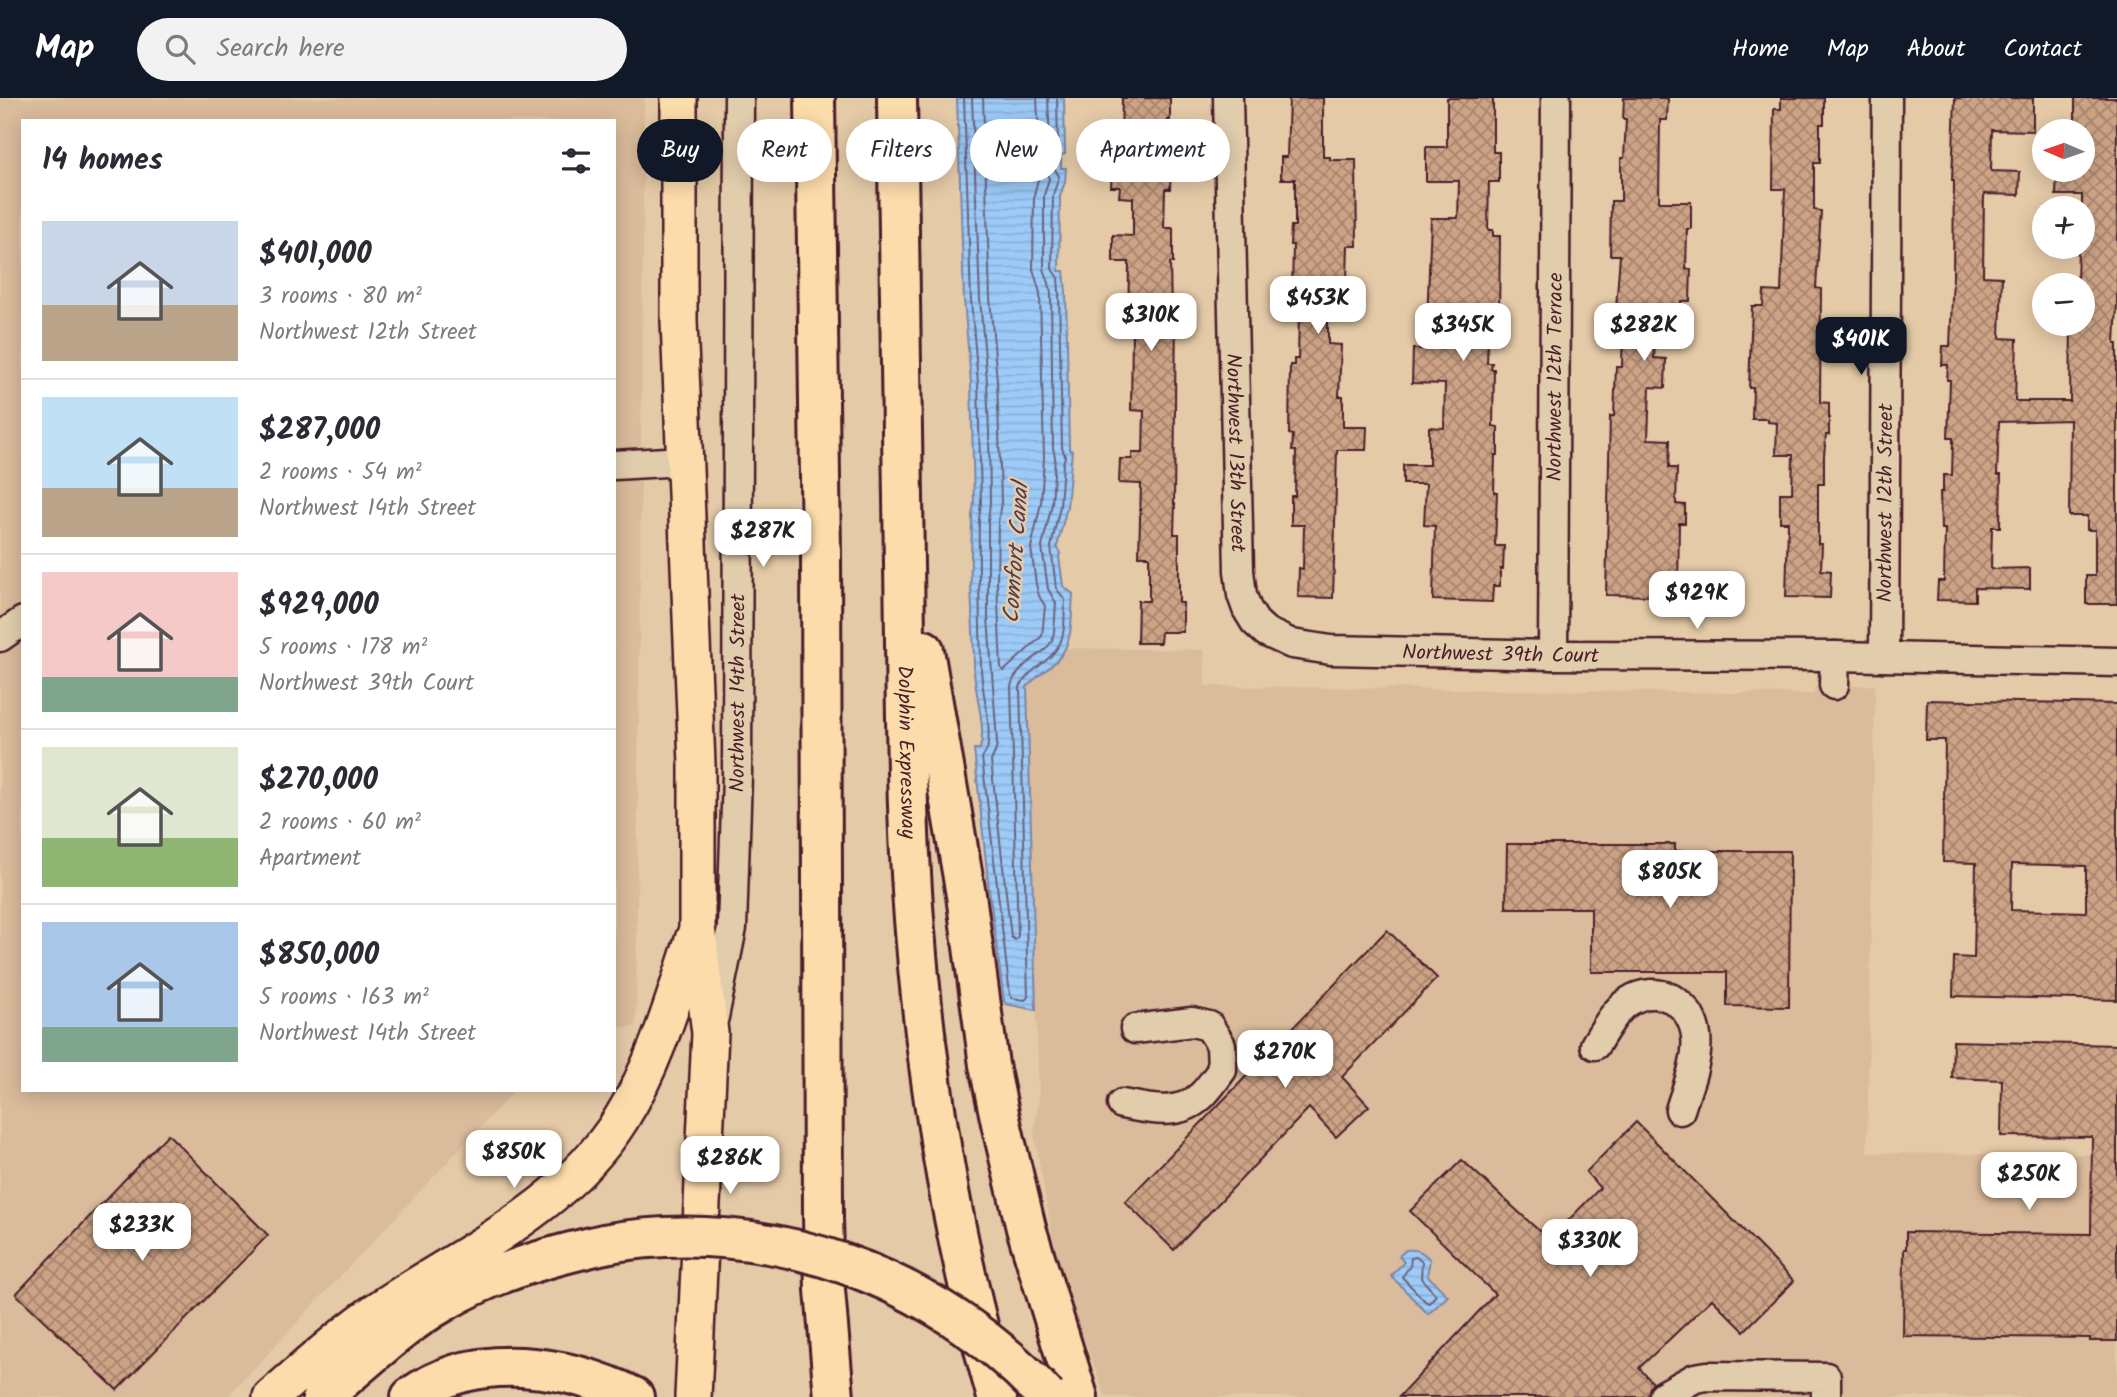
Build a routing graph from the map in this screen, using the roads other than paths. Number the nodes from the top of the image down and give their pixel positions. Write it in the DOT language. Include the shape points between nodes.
graph roads {
  1 [pos="678,98"];
  2 [pos="739,98"];
  3 [pos="815,98"];
  4 [pos="897,98"];
  5 [pos="1228,98"];
  6 [pos="1556,98"];
  7 [pos="1887,98"];
  8 [pos="684,461"];
  9 [pos="616,465"];
  10 [pos="904,530"];
  11 [pos="21,622"];
  12 [pos="1266,632"];
  13 [pos="0,637"];
  14 [pos="1553,655"];
  15 [pos="1835,656"];
  16 [pos="2117,662"];
  17 [pos="1888,664"];
  18 [pos="1834,685"];
  19 [pos="698,927"];
  20 [pos="1135,1029"];
  21 [pos="710,1033"];
  22 [pos="1595,1045"];
  23 [pos="1122,1104"];
  24 [pos="1680,1110"];
  25 [pos="1802,1386"];
  26 [pos="623,1392"];
  27 [pos="1664,1395"];
  28 [pos="271,1397"];
  29 [pos="322,1397"];
  30 [pos="411,1397"];
  31 [pos="693,1397"];
  32 [pos="834,1397"];
  33 [pos="997,1397"];
  34 [pos="1047,1397"];
  35 [pos="1078,1397"];
  1 -- 8 [label="main road, Northwest 14th Street"];
  2 -- 21 [label="street, Northwest 14th Street" via="737,790 732,928"];
  3 -- 32 [label="highway" via="823,1218"];
  4 -- 10 [label="highway, Dolphin Expressway"];
  5 -- 12 [label="street, Northwest 13th Street" via="1239,571 1247,609"];
  6 -- 14 [label="street, Northwest 12th Terrace"];
  7 -- 17 [label="street, Northwest 12th Street"];
  8 -- 9 [label="street"];
  8 -- 19 [label="main road, Northwest 14th Street" via="697,764"];
  10 -- 33 [label="highway, Dolphin Expressway" via="907,790 919,978 953,1209"];
  10 -- 35 [label="highway" via="966,895 989,1065 1026,1228"];
  11 -- 13 [label="street"];
  12 -- 14 [label="street, Northwest 39th Court" via="1292,644 1331,650"];
  14 -- 15 [label="street, Northwest 39th Court"];
  15 -- 17 [label="street, Northwest 39th Court"];
  15 -- 18 [label="street"];
  16 -- 17 [label="street, Northwest 39th Court"];
  19 -- 21 [label="main road, Northwest 14th Street"];
  19 -- 28 [label="main road" via="634,1096 581,1169 555,1195 508,1228 372,1314"];
  20 -- 23 [label="street" via="1192,1022 1209,1026 1221,1045 1222,1070 1200,1097 1185,1107 1162,1110"];
  21 -- 31 [label="main road, Northwest 14th Street"];
  22 -- 24 [label="street" via="1631,1000 1657,994 1678,1002 1696,1036 1692,1072"];
  25 -- 27 [label="street" via="1721,1375 1695,1378"];
  26 -- 30 [label="highway" via="548,1370 494,1368 443,1380"];
  29 -- 34 [label="highway, bridge" via="407,1327 478,1283 561,1254 659,1237 718,1238 788,1248 881,1277 970,1327"];
}
